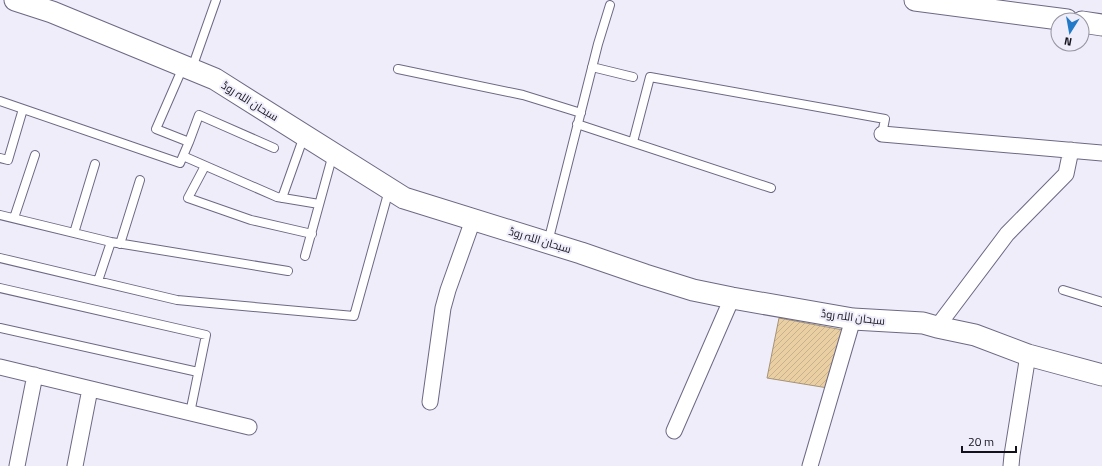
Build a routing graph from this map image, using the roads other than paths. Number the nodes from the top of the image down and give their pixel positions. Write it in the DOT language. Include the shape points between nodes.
graph roads {
  1 [pos="15,0"];
  2 [pos="216,0"];
  3 [pos="915,0"];
  4 [pos="41,4"];
  5 [pos="610,5"];
  6 [pos="1050,18"];
  7 [pos="1090,23"];
  8 [pos="1102,25"];
  9 [pos="187,67"];
  10 [pos="592,68"];
  11 [pos="398,69"];
  12 [pos="633,77"];
  13 [pos="0,101"];
  14 [pos="23,109"];
  15 [pos="580,113"];
  16 [pos="578,124"];
  17 [pos="882,134"];
  18 [pos="305,136"];
  19 [pos="189,142"];
  20 [pos="634,142"];
  21 [pos="274,148"];
  22 [pos="1071,150"];
  23 [pos="1102,153"];
  24 [pos="333,154"];
  25 [pos="35,155"];
  26 [pos="183,156"];
  27 [pos="0,158"];
  28 [pos="95,164"];
  29 [pos="205,166"];
  30 [pos="140,180"];
  31 [pos="771,188"];
  32 [pos="389,189"];
  33 [pos="282,198"];
  34 [pos="319,204"];
  35 [pos="0,215"];
  36 [pos="14,218"];
  37 [pos="473,220"];
  38 [pos="74,233"];
  39 [pos="312,234"];
  40 [pos="111,242"];
  41 [pos="548,243"];
  42 [pos="120,244"];
  43 [pos="306,256"];
  44 [pos="0,258"];
  45 [pos="288,271"];
  46 [pos="98,281"];
  47 [pos="0,288"];
  48 [pos="1063,290"];
  49 [pos="732,298"];
  50 [pos="1102,302"];
  51 [pos="853,319"];
  52 [pos="0,328"];
  53 [pos="937,328"];
  54 [pos="1028,355"];
  55 [pos="0,366"];
  56 [pos="198,372"];
  57 [pos="35,375"];
  58 [pos="1102,376"];
  59 [pos="90,389"];
  60 [pos="430,402"];
  61 [pos="190,413"];
  62 [pos="248,427"];
  63 [pos="674,431"];
  64 [pos="18,466"];
  65 [pos="75,466"];
  66 [pos="810,466"];
  67 [pos="1011,466"];
  1 -- 4 [label="street, سبحان اللہ روڈ"];
  2 -- 9 [label="lane"];
  3 -- 6 [label="street"];
  4 -- 9 [label="street, سبحان اللہ روڈ" via="52,12"];
  5 -- 10 [label="lane"];
  7 -- 8 [label="street"];
  9 -- 18 [label="street, سبحان اللہ روڈ" via="216,79"];
  9 -- 19 [label="lane" via="156,129"];
  10 -- 12 [label="lane"];
  10 -- 15 [label="lane"];
  11 -- 15 [label="lane" via="523,94"];
  13 -- 14 [label="lane"];
  14 -- 26 [label="lane" via="180,163"];
  14 -- 27 [label="lane" via="8,160"];
  15 -- 16 [label="lane"];
  16 -- 20 [label="lane"];
  16 -- 41 [label="lane"];
  17 -- 20 [label="lane" via="885,119 650,78"];
  17 -- 22 [label="street"];
  18 -- 24 [label="street, سبحان اللہ روڈ"];
  18 -- 33 [label="lane"];
  19 -- 21 [label="lane" via="200,116"];
  19 -- 26 [label="lane"];
  20 -- 31 [label="lane"];
  22 -- 23 [label="street"];
  22 -- 53 [label="street" via="1066,174 1007,234"];
  24 -- 32 [label="street, سبحان اللہ روڈ"];
  24 -- 34 [label="lane"];
  25 -- 36 [label="lane"];
  26 -- 29 [label="lane"];
  28 -- 38 [label="lane"];
  29 -- 33 [label="lane"];
  29 -- 39 [label="lane" via="188,198 251,220"];
  30 -- 42 [label="lane"];
  32 -- 37 [label="street, سبحان اللہ روڈ" via="404,198"];
  32 -- 46 [label="lane" via="354,316 177,300"];
  33 -- 34 [label="lane"];
  34 -- 39 [label="lane"];
  35 -- 36 [label="lane"];
  36 -- 38 [label="lane"];
  37 -- 41 [label="street, سبحان اللہ روڈ"];
  37 -- 60 [label="street" via="448,290"];
  38 -- 40 [label="lane"];
  39 -- 43 [label="lane"];
  40 -- 42 [label="lane"];
  40 -- 46 [label="lane"];
  41 -- 49 [label="street, سبحان اللہ روڈ" via="693,290"];
  42 -- 45 [label="lane"];
  44 -- 46 [label="lane"];
  47 -- 56 [label="lane" via="206,335"];
  48 -- 50 [label="lane"];
  49 -- 51 [label="street, سبحان اللہ روڈ"];
  49 -- 63 [label="street"];
  51 -- 53 [label="street, سبحان اللہ روڈ" via="923,323"];
  51 -- 66 [label="street"];
  52 -- 56 [label="lane"];
  53 -- 54 [label="street, سبحان اللہ روڈ" via="975,335"];
  54 -- 58 [label="street, سبحان اللہ روڈ"];
  54 -- 67 [label="street"];
  55 -- 57 [label="street"];
  56 -- 61 [label="lane"];
  57 -- 59 [label="street"];
  57 -- 64 [label="street"];
  59 -- 61 [label="street"];
  59 -- 65 [label="street"];
  61 -- 62 [label="street"];
}
